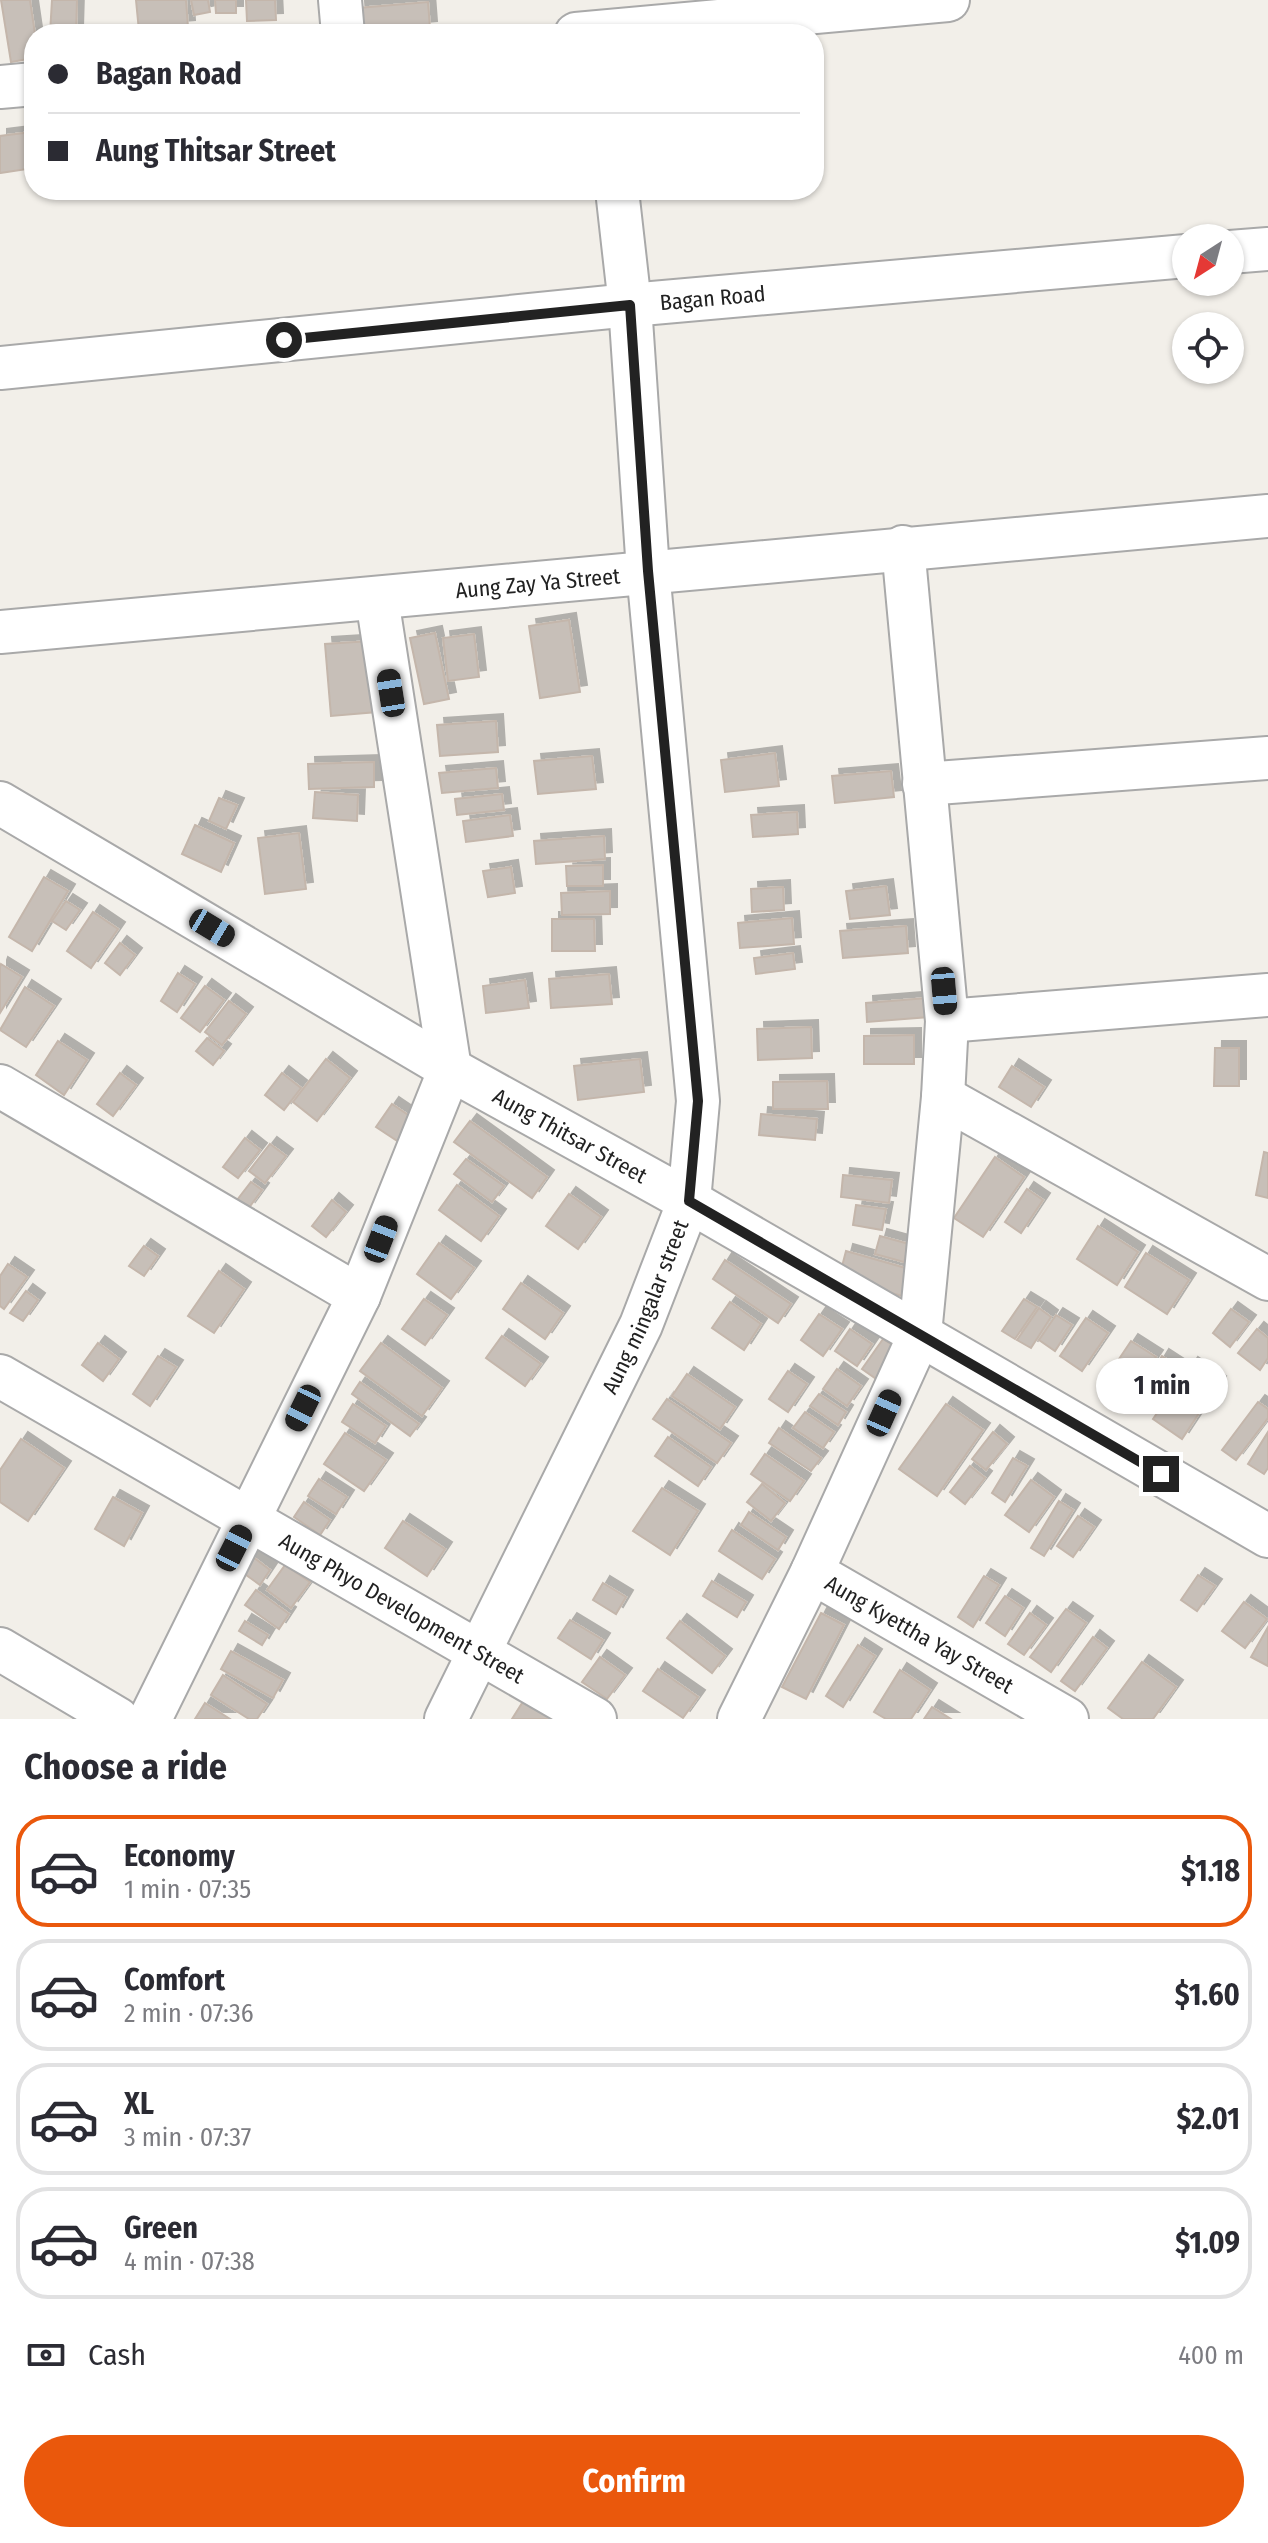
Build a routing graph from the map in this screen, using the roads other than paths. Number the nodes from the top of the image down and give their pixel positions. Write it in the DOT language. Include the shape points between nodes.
graph roads {
  1 [pos="340,0"];
  2 [pos="948,0"];
  3 [pos="863,4"];
  4 [pos="342,24"];
  5 [pos="606,24"];
  6 [pos="24,85"];
  7 [pos="0,87"];
  8 [pos="618,200"];
  9 [pos="1268,249"];
  10 [pos="1244,251"];
  11 [pos="1172,257"];
  12 [pos="630,305"];
  13 [pos="0,368"];
  14 [pos="1268,516"];
  15 [pos="903,547"];
  16 [pos="648,571"];
  17 [pos="377,599"];
  18 [pos="0,632"];
  19 [pos="1268,758"];
  20 [pos="924,784"];
  21 [pos="0,803"];
  22 [pos="1268,995"];
  23 [pos="947,1021"];
  24 [pos="450,1069"];
  25 [pos="0,1086"];
  26 [pos="943,1097"];
  27 [pos="689,1201"];
  28 [pos="1268,1279"];
  29 [pos="359,1296"];
  30 [pos="920,1334"];
  31 [pos="0,1376"];
  32 [pos="248,1519"];
  33 [pos="1268,1536"];
  34 [pos="812,1572"];
  35 [pos="0,1649"];
  36 [pos="479,1652"];
  37 [pos="118,1719"];
  38 [pos="150,1719"];
  39 [pos="446,1719"];
  40 [pos="595,1719"];
  41 [pos="739,1719"];
  42 [pos="1067,1719"];
  1 -- 4 [label="street"];
  2 -- 3 [label="street"];
  3 -- 5 [label="street"];
  6 -- 7 [label="street"];
  8 -- 12 [label="street, Aung mingalar street"];
  9 -- 10 [label="street"];
  11 -- 12 [label="street, Bagan Road"];
  12 -- 13 [label="street, Bagan Road"];
  12 -- 16 [label="street, Aung mingalar street"];
  14 -- 15 [label="street, Aung Zay Ya Street"];
  15 -- 16 [label="street, Aung Zay Ya Street"];
  15 -- 20 [label="street"];
  16 -- 17 [label="street, Aung Zay Ya Street"];
  16 -- 27 [label="street, Aung mingalar street" via="698,1101"];
  17 -- 18 [label="street, Aung Zay Ya Street"];
  17 -- 24 [label="street"];
  19 -- 20 [label="street"];
  20 -- 23 [label="street"];
  21 -- 24 [label="street, Aung Thitsar Street"];
  22 -- 23 [label="street"];
  23 -- 26 [label="street"];
  24 -- 27 [label="street, Aung Thitsar Street"];
  24 -- 29 [label="street"];
  25 -- 29 [label="street"];
  26 -- 28 [label="street"];
  26 -- 30 [label="street"];
  27 -- 30 [label="street, Aung Thitsar Street"];
  27 -- 36 [label="street, Aung mingalar street" via="641,1325"];
  29 -- 32 [label="street"];
  30 -- 33 [label="street, Aung Thitsar Street"];
  30 -- 34 [label="street"];
  31 -- 32 [label="street, Aung Phyo Development Street"];
  32 -- 36 [label="street, Aung Phyo Development Street"];
  32 -- 38 [label="street"];
  34 -- 41 [label="street"];
  34 -- 42 [label="street, Aung Kyettha Yay Street"];
  35 -- 37 [label="street"];
  36 -- 39 [label="street, Aung mingalar street"];
  36 -- 40 [label="street, Aung Phyo Development Street"];
}
